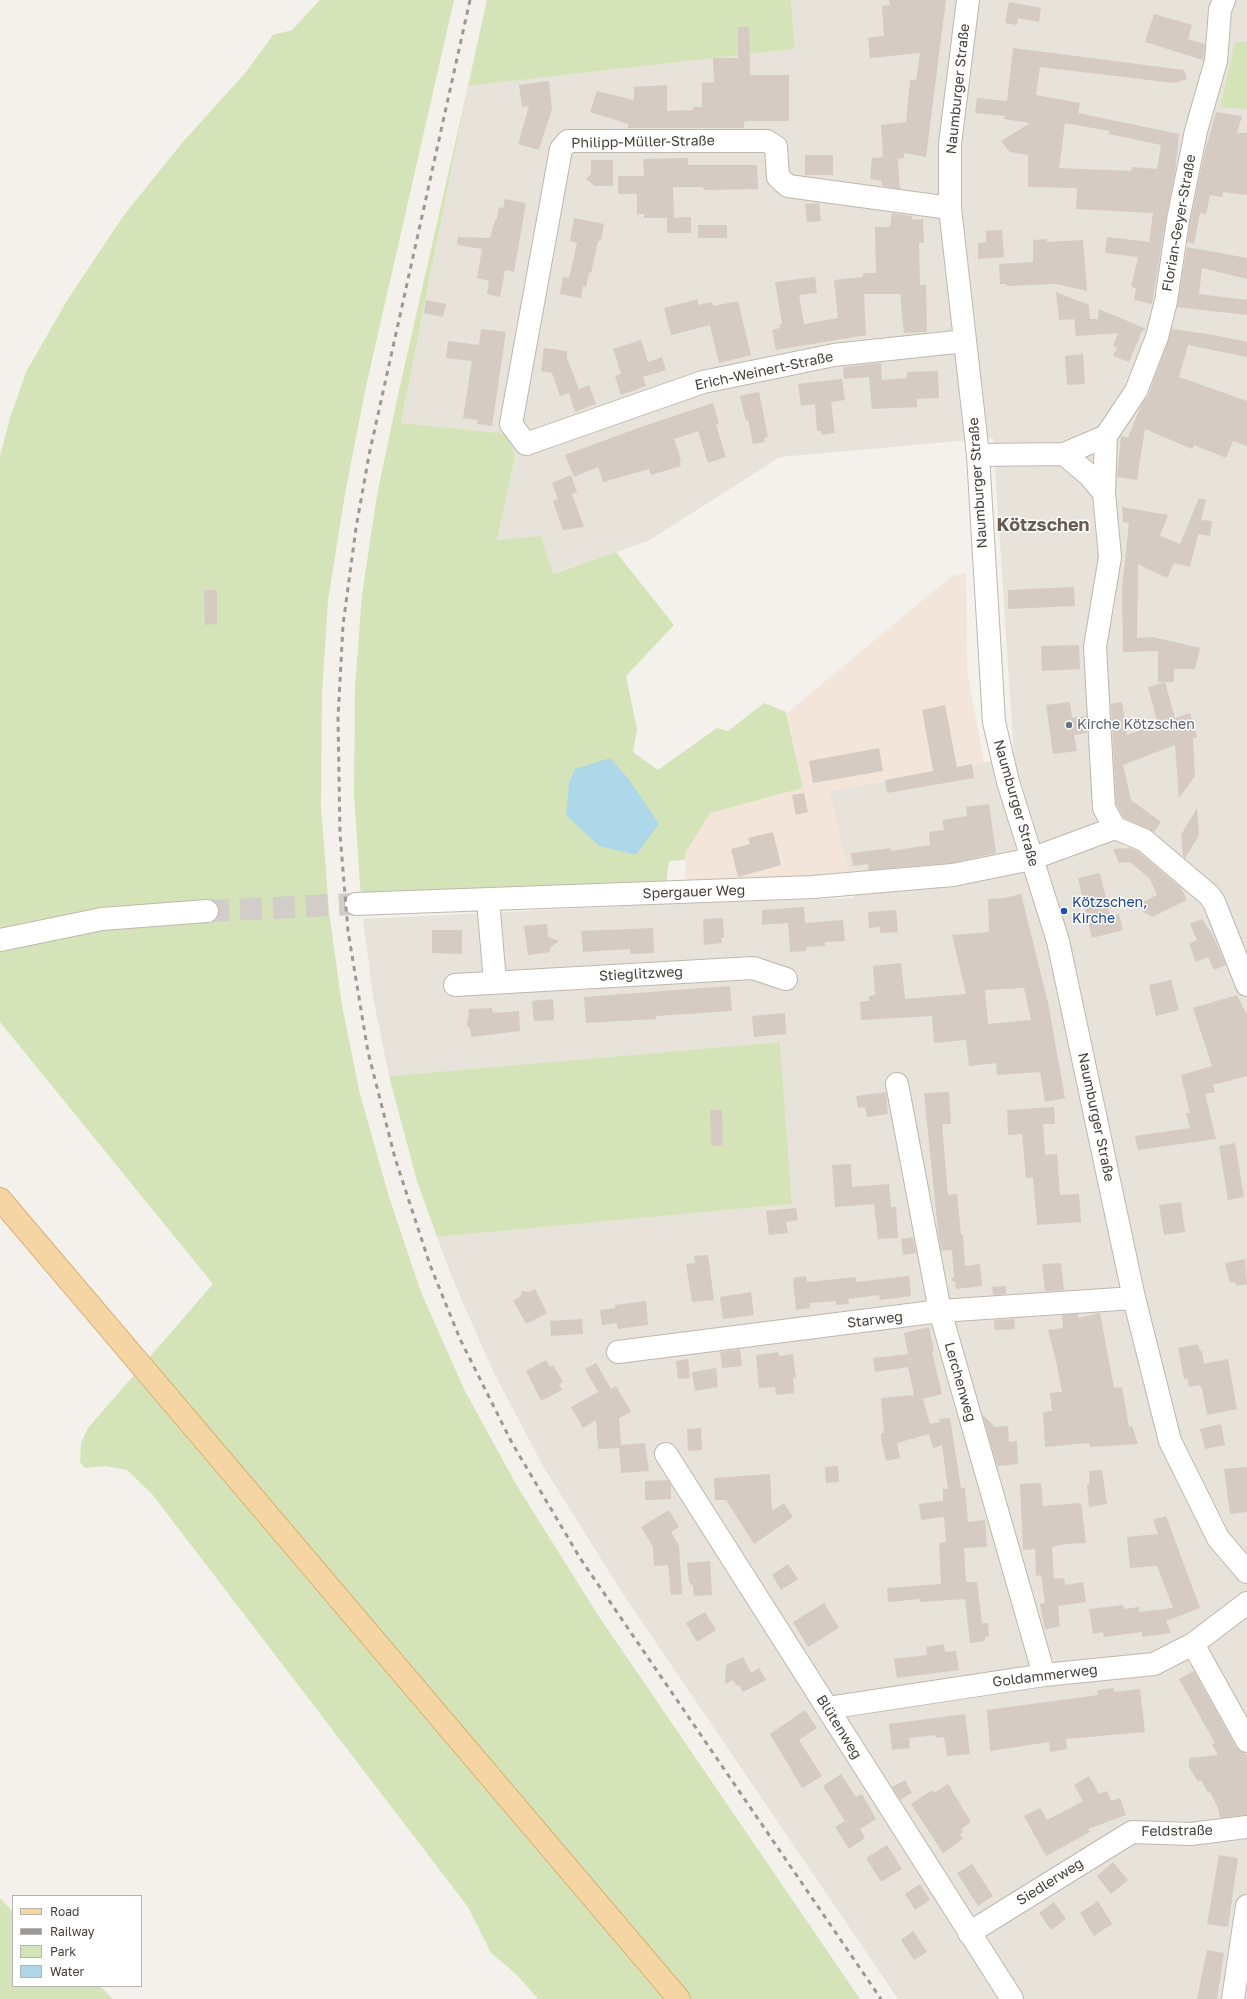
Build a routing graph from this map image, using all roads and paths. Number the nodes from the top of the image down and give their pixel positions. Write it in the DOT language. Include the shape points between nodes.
graph roads {
  1 [pos="968,0"];
  2 [pos="1224,0"];
  3 [pos="950,208"];
  4 [pos="965,341"];
  5 [pos="511,424"];
  6 [pos="1106,436"];
  7 [pos="1064,454"];
  8 [pos="978,455"];
  9 [pos="1104,493"];
  10 [pos="1114,828"];
  11 [pos="1031,859"];
  12 [pos="488,900"];
  13 [pos="356,904"];
  14 [pos="207,911"];
  15 [pos="0,940"];
  16 [pos="786,979"];
  17 [pos="495,982"];
  18 [pos="455,985"];
  19 [pos="1247,985"];
  20 [pos="897,1084"];
  21 [pos="0,1199"];
  22 [pos="1134,1298"];
  23 [pos="940,1311"];
  24 [pos="618,1352"];
  25 [pos="666,1454"];
  26 [pos="1247,1572"];
  27 [pos="1247,1603"];
  28 [pos="1193,1644"];
  29 [pos="1044,1675"];
  30 [pos="827,1708"];
  31 [pos="1247,1741"];
  32 [pos="1247,1827"];
  33 [pos="1132,1832"];
  34 [pos="1247,1906"];
  35 [pos="969,1933"];
  36 [pos="679,1999"];
  37 [pos="1012,1999"];
  38 [pos="1233,1999"];
  1 -- 3 [label="street, Naumburger Straße" via="950,144"];
  2 -- 6 [label="street, Florian-Geyer-Straße" via="1220,10 1216,62 1196,131 1178,220 1166,301 1157,337 1136,391"];
  3 -- 4 [label="street, Naumburger Straße"];
  3 -- 5 [label="street, Philipp-Müller-Straße" via="788,186 778,177 776,147 767,141 568,140 561,148"];
  4 -- 5 [label="street, Erich-Weinert-Straße" via="834,355 703,382 526,444"];
  4 -- 8 [label="street, Naumburger Straße"];
  6 -- 7 [label="street"];
  6 -- 9 [label="street"];
  7 -- 8 [label="street"];
  7 -- 9 [label="street" via="1089,474"];
  8 -- 11 [label="street, Naumburger Straße" via="994,722 1008,782"];
  9 -- 10 [label="street" via="1110,557 1095,646 1104,808"];
  10 -- 11 [label="street, Spergauer Weg"];
  10 -- 19 [label="street" via="1144,840 1209,895"];
  11 -- 12 [label="street, Spergauer Weg" via="953,875 813,887"];
  11 -- 22 [label="street, Naumburger Straße" via="1058,941"];
  12 -- 13 [label="street, Spergauer Weg"];
  12 -- 17 [label="street"];
  14 -- 15 [label="street" via="102,918"];
  16 -- 17 [label="street, Stieglitzweg" via="753,968"];
  17 -- 18 [label="street, Stieglitzweg"];
  20 -- 23 [label="street, Lerchenweg"];
  21 -- 36 [label="main road"];
  22 -- 23 [label="street, Starweg"];
  22 -- 26 [label="street, Naumburger Straße" via="1170,1441 1218,1538"];
  23 -- 24 [label="street, Starweg"];
  23 -- 29 [label="street, Lerchenweg"];
  25 -- 30 [label="street, Blütenweg"];
  27 -- 28 [label="street, Goldammerweg"];
  28 -- 29 [label="street, Goldammerweg" via="1154,1664"];
  28 -- 31 [label="street"];
  29 -- 30 [label="street, Goldammerweg"];
  30 -- 35 [label="street, Blütenweg"];
  32 -- 33 [label="street, Feldstraße" via="1191,1834"];
  33 -- 35 [label="street, Siedlerweg"];
  34 -- 38 [label="street"];
  35 -- 37 [label="street, Blütenweg"];
}
